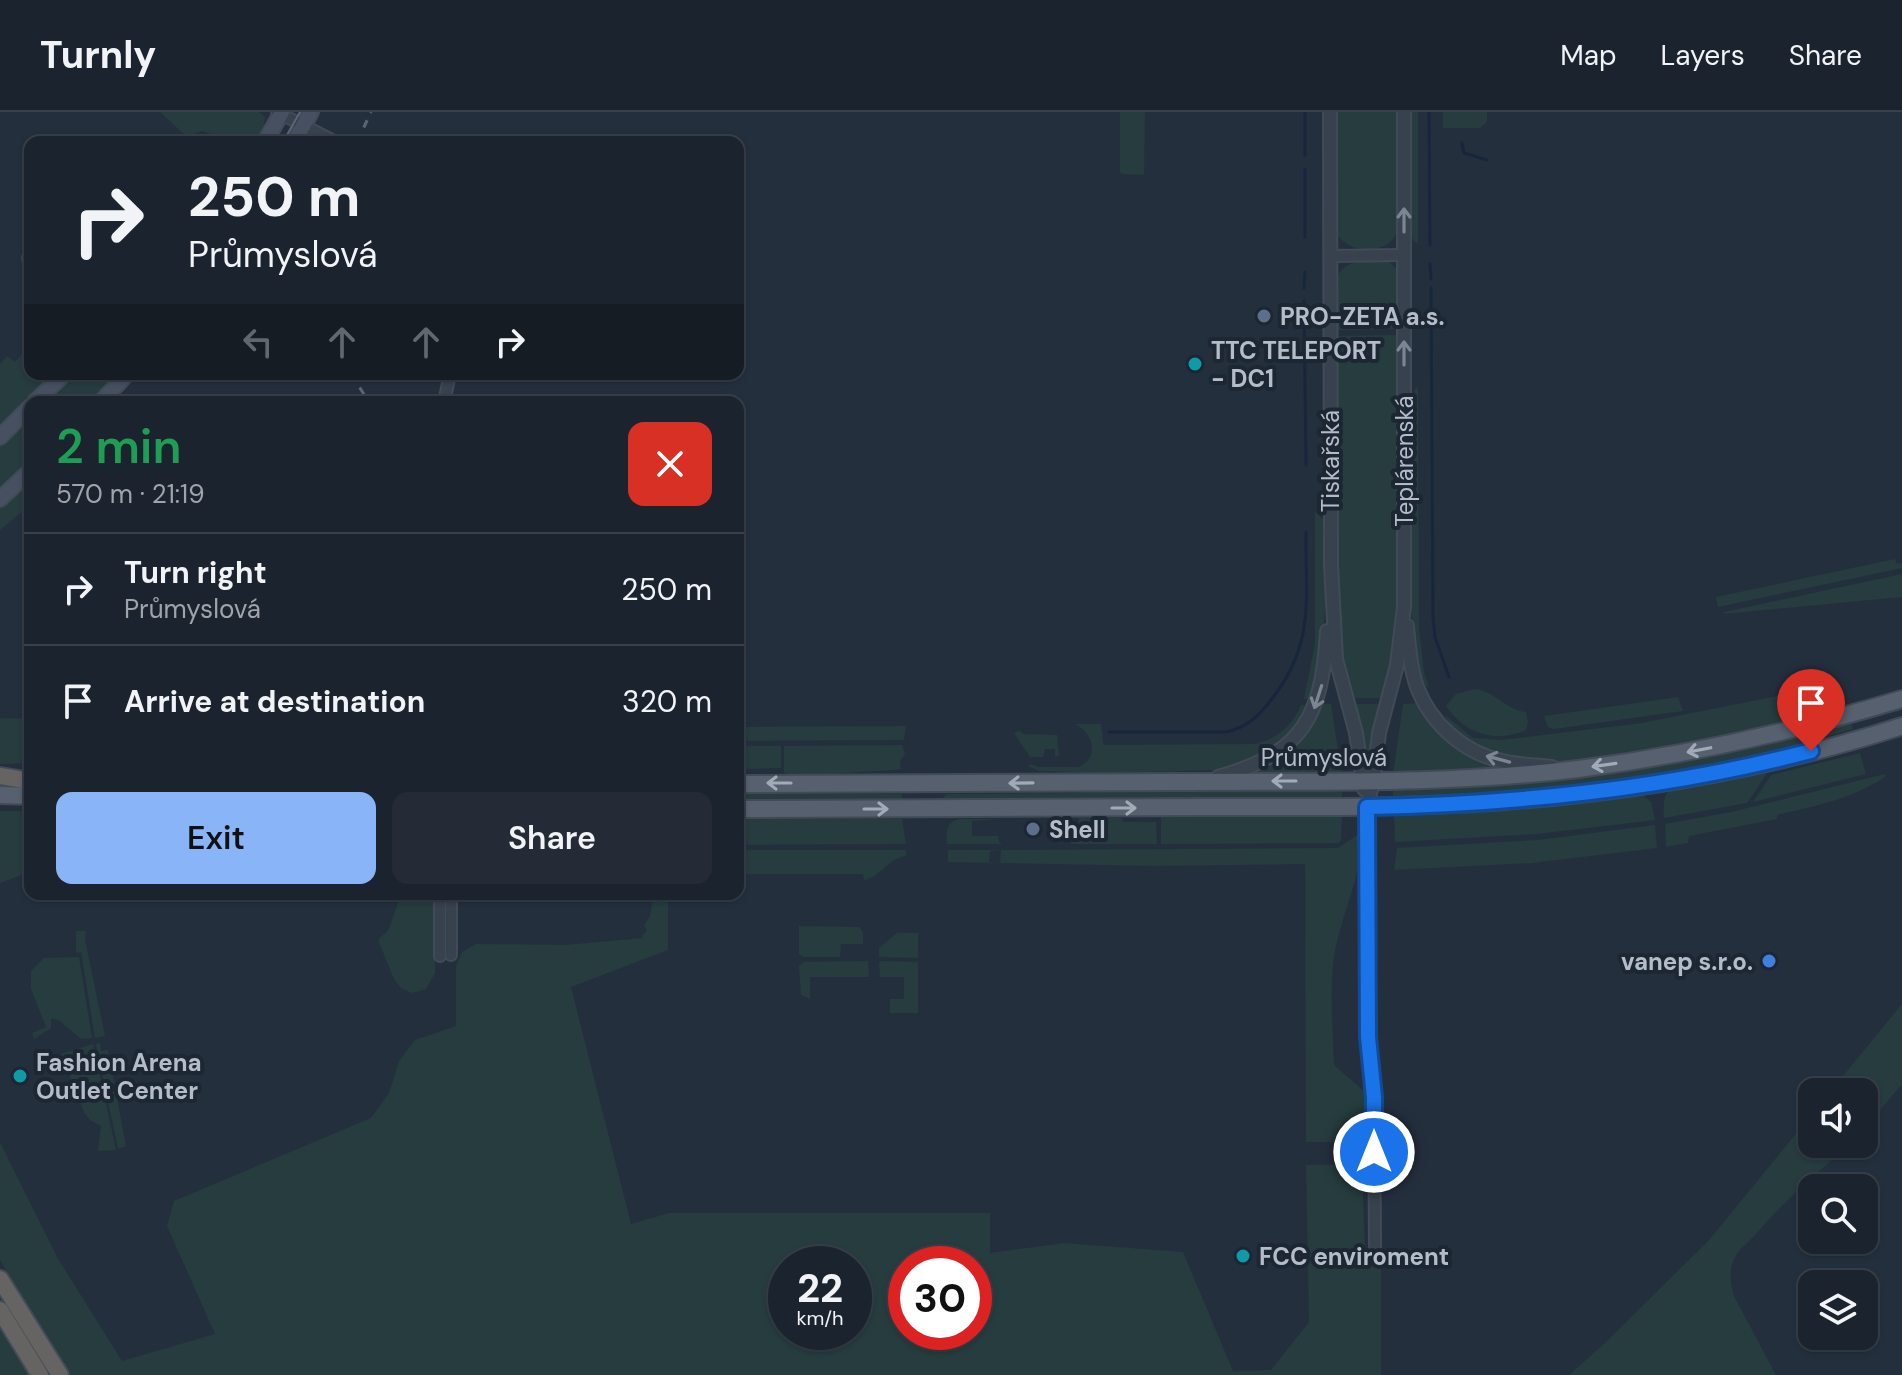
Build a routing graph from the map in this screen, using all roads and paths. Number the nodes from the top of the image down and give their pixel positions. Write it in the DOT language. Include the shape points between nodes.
graph roads {
  1 [pos="1330,112"];
  2 [pos="1404,112"];
  3 [pos="280,113"];
  4 [pos="307,118"];
  5 [pos="268,136"];
  6 [pos="297,136"];
  7 [pos="329,136"];
  8 [pos="1404,255"];
  9 [pos="1330,256"];
  10 [pos="58,380"];
  11 [pos="121,380"];
  12 [pos="41,396"];
  13 [pos="107,396"];
  14 [pos="24,413"];
  15 [pos="0,437"];
  16 [pos="24,477"];
  17 [pos="0,499"];
  18 [pos="1331,564"];
  19 [pos="1404,607"];
  20 [pos="1902,699"];
  21 [pos="1902,726"];
  22 [pos="1575,769"];
  23 [pos="0,778"];
  24 [pos="24,780"];
  25 [pos="1368,781"];
  26 [pos="1204,782"];
  27 [pos="744,784"];
  28 [pos="0,795"];
  29 [pos="24,796"];
  30 [pos="1367,807"];
  31 [pos="744,809"];
  32 [pos="440,900"];
  33 [pos="450,900"];
  34 [pos="1375,1246"];
  35 [pos="0,1279"];
  36 [pos="0,1310"];
  37 [pos="40,1375"];
  38 [pos="60,1375"];
  1 -- 9 [label="street, Tiskařská"];
  8 -- 2 [label="street, Teplárenská, one-way"];
  3 -- 4 [label="street"];
  3 -- 5 [label="main road"];
  4 -- 6 [label="main road"];
  4 -- 7 [label="street"];
  8 -- 9 [label="street"];
  19 -- 8 [label="street, Teplárenská, one-way"];
  9 -- 18 [label="street, Tiskařská"];
  10 -- 12 [label="main road"];
  11 -- 13 [label="main road"];
  14 -- 15 [label="main road"];
  16 -- 17 [label="main road"];
  18 -- 25 [label="street, Tiskařská" via="1336,659"];
  18 -- 26 [label="street, one-way" via="1325,668 1314,711 1270,757"];
  22 -- 19 [label="street, one-way" via="1500,761 1471,750 1447,732 1417,687"];
  19 -- 25 [label="street, Teplárenská" via="1397,665"];
  20 -- 22 [label="main road, Průmyslová, one-way" via="1765,736"];
  21 -- 30 [label="main road, Průmyslová" via="1655,784 1503,801"];
  22 -- 25 [label="main road, Průmyslová"];
  23 -- 24 [label="highway"];
  25 -- 26 [label="main road, Průmyslová, one-way"];
  25 -- 30 [label="street, Teplárenská"];
  26 -- 27 [label="main road, Průmyslová, one-way"];
  28 -- 29 [label="main road"];
  31 -- 30 [label="main road, Průmyslová, one-way"];
  30 -- 34 [label="street"];
  32 -- 33 [label="street" via="445,956"];
  35 -- 38 [label="highway"];
  36 -- 37 [label="highway"];
}
